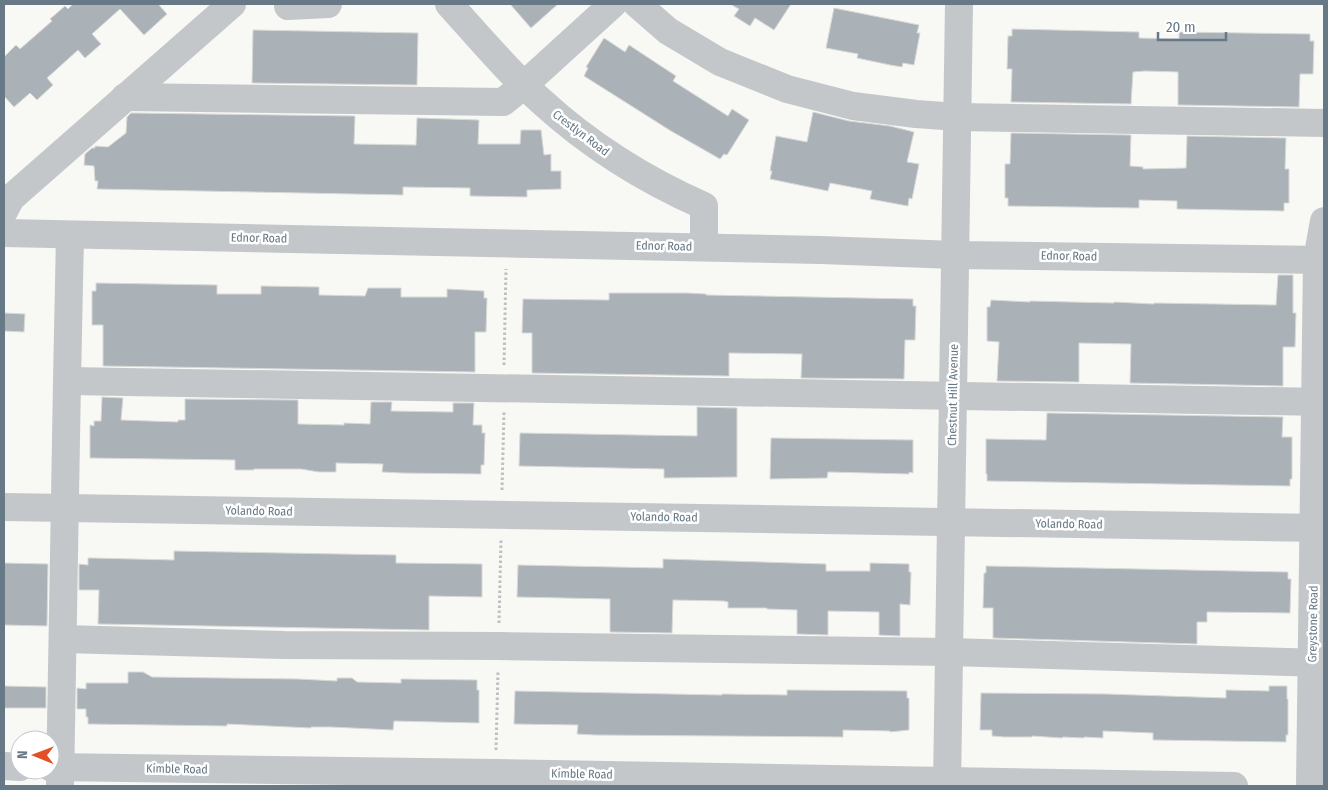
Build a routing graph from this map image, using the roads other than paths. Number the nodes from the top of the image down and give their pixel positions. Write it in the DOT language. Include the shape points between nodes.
graph roads {
  1 [pos="232,4"];
  2 [pos="328,4"];
  3 [pos="449,4"];
  4 [pos="613,4"];
  5 [pos="637,4"];
  6 [pos="959,4"];
  7 [pos="288,6"];
  8 [pos="524,85"];
  9 [pos="125,98"];
  10 [pos="958,117"];
  11 [pos="1324,123"];
  12 [pos="4,211"];
  13 [pos="1324,221"];
  14 [pos="4,233"];
  15 [pos="70,235"];
  16 [pos="704,247"];
  17 [pos="955,254"];
  18 [pos="1321,260"];
  19 [pos="67,381"];
  20 [pos="953,395"];
  21 [pos="1320,401"];
  22 [pos="4,507"];
  23 [pos="65,508"];
  24 [pos="951,522"];
  25 [pos="1319,528"];
  26 [pos="63,639"];
  27 [pos="949,652"];
  28 [pos="1318,663"];
  29 [pos="59,730"];
  30 [pos="60,773"];
  31 [pos="947,783"];
  32 [pos="1234,786"];
  33 [pos="1310,786"];
  1 -- 9 [label="street"];
  2 -- 7 [label="street"];
  3 -- 8 [label="street, Crestlyn Road"];
  4 -- 8 [label="street"];
  5 -- 10 [label="street" via="668,31 720,62 786,90 861,107"];
  6 -- 10 [label="street, Chestnut Hill Avenue"];
  8 -- 9 [label="street" via="503,102"];
  8 -- 16 [label="street, Crestlyn Road" via="583,136 639,173 704,206"];
  9 -- 12 [label="street" via="10,198"];
  10 -- 11 [label="street"];
  10 -- 17 [label="street, Chestnut Hill Avenue"];
  13 -- 18 [label="street, Greystone Road"];
  14 -- 15 [label="street, Ednor Road"];
  15 -- 16 [label="street, Ednor Road"];
  15 -- 19 [label="street"];
  16 -- 17 [label="street, Ednor Road"];
  17 -- 18 [label="street, Ednor Road"];
  17 -- 20 [label="street, Chestnut Hill Avenue"];
  18 -- 21 [label="street, Greystone Road"];
  19 -- 20 [label="street"];
  19 -- 23 [label="street"];
  20 -- 21 [label="street"];
  20 -- 24 [label="street, Chestnut Hill Avenue"];
  21 -- 25 [label="street, Greystone Road"];
  22 -- 23 [label="street, Yolando Road"];
  23 -- 24 [label="street, Yolando Road"];
  23 -- 26 [label="street"];
  24 -- 25 [label="street, Yolando Road"];
  24 -- 27 [label="street, Chestnut Hill Avenue"];
  25 -- 28 [label="street, Greystone Road"];
  26 -- 27 [label="street" via="284,645"];
  26 -- 29 [label="street"];
  27 -- 28 [label="street"];
  27 -- 31 [label="street, Chestnut Hill Avenue"];
  28 -- 33 [label="street, Greystone Road"];
  30 -- 31 [label="street, Kimble Road" via="496,773"];
  31 -- 32 [label="street, Kimble Road"];
}
